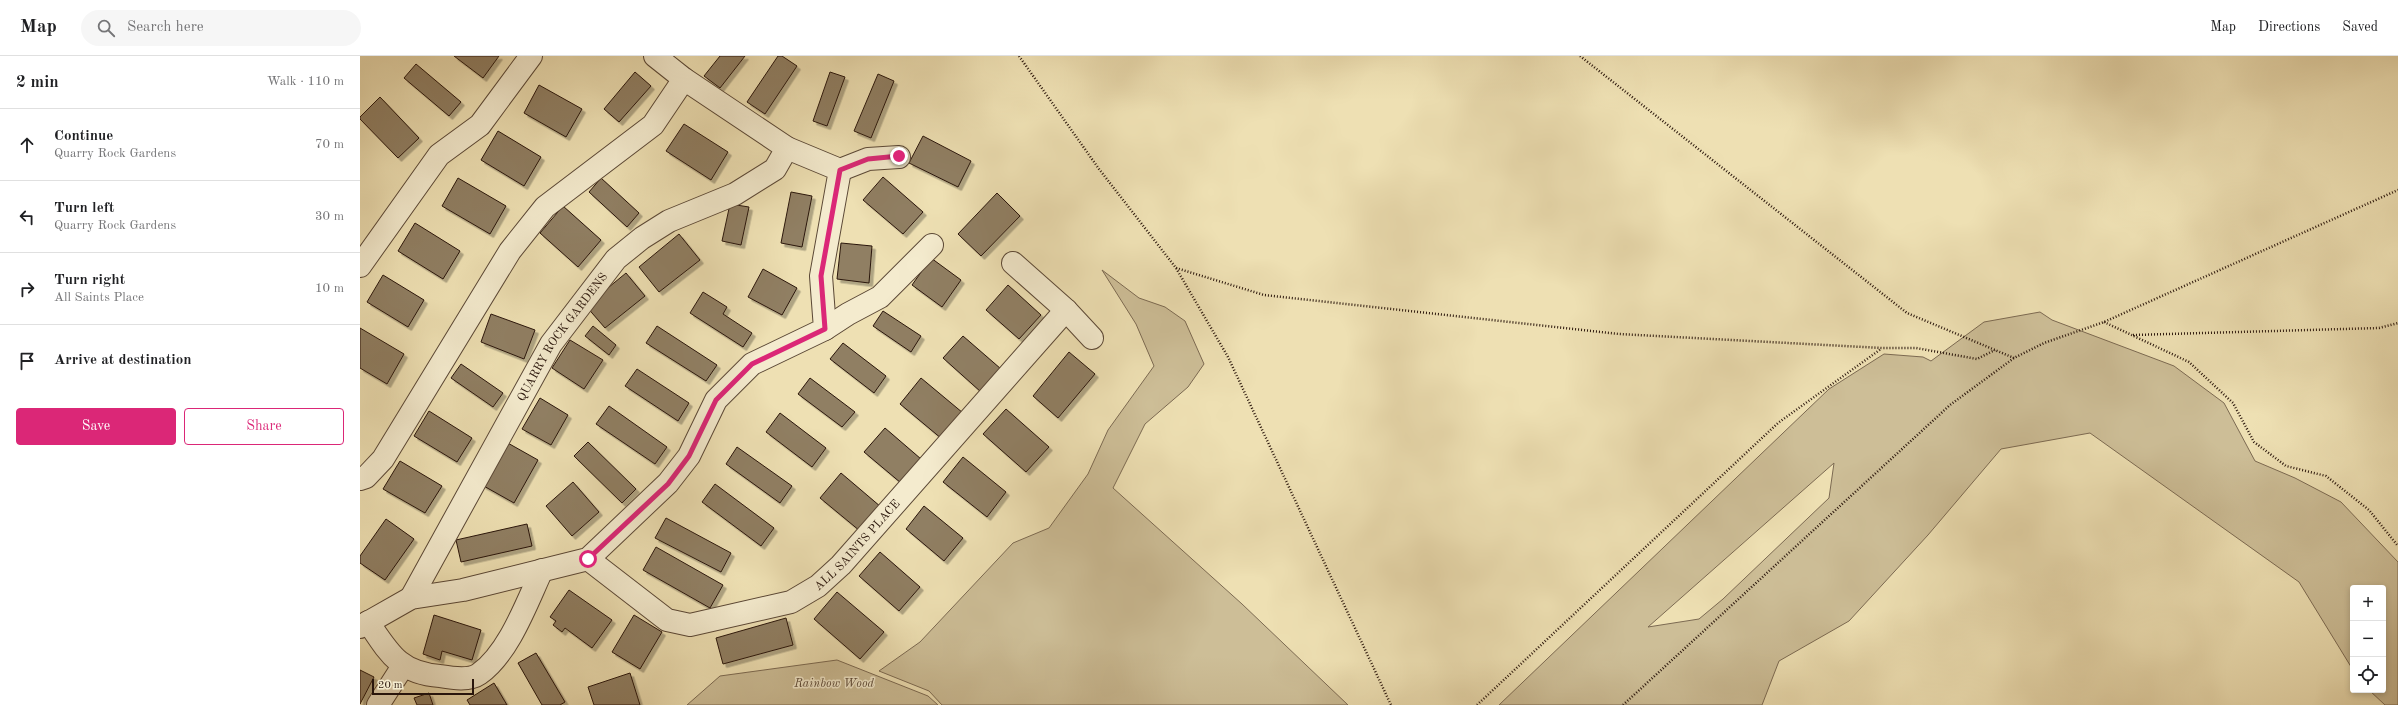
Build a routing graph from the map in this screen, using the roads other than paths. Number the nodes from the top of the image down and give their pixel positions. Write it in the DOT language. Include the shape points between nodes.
graph roads {
  1 [pos="530,56"];
  2 [pos="655,56"];
  3 [pos="684,79"];
  4 [pos="786,148"];
  5 [pos="899,156"];
  6 [pos="840,170"];
  7 [pos="932,245"];
  8 [pos="1013,263"];
  9 [pos="360,266"];
  10 [pos="1066,310"];
  11 [pos="825,329"];
  12 [pos="1092,338"];
  13 [pos="360,479"];
  14 [pos="588,559"];
  15 [pos="542,570"];
  16 [pos="411,598"];
  17 [pos="364,624"];
  18 [pos="403,666"];
  19 [pos="378,705"];
  1 -- 9 [label="street" via="480,125 439,155"];
  2 -- 3 [label="street"];
  3 -- 4 [label="street"];
  3 -- 13 [label="street" via="652,125 545,207 510,251 383,459 366,477"];
  4 -- 6 [label="street"];
  4 -- 16 [label="street, QUARRY ROCK GARDENS" via="774,169 735,194 669,222 642,238 616,259 552,344"];
  5 -- 6 [label="street" via="868,159"];
  6 -- 11 [label="street" via="821,276"];
  7 -- 11 [label="street" via="880,297"];
  8 -- 10 [label="street"];
  10 -- 12 [label="street"];
  10 -- 14 [label="street, ALL SAINTS PLACE" via="841,565 818,586 791,602 690,625 682,624 667,620"];
  11 -- 14 [label="street" via="752,364 716,400 689,456 668,484"];
  14 -- 15 [label="street"];
  15 -- 16 [label="street" via="463,590"];
  15 -- 18 [label="street" via="510,636 478,674 461,678 428,675"];
  16 -- 17 [label="street"];
  17 -- 18 [label="street"];
  18 -- 19 [label="street"];
}
